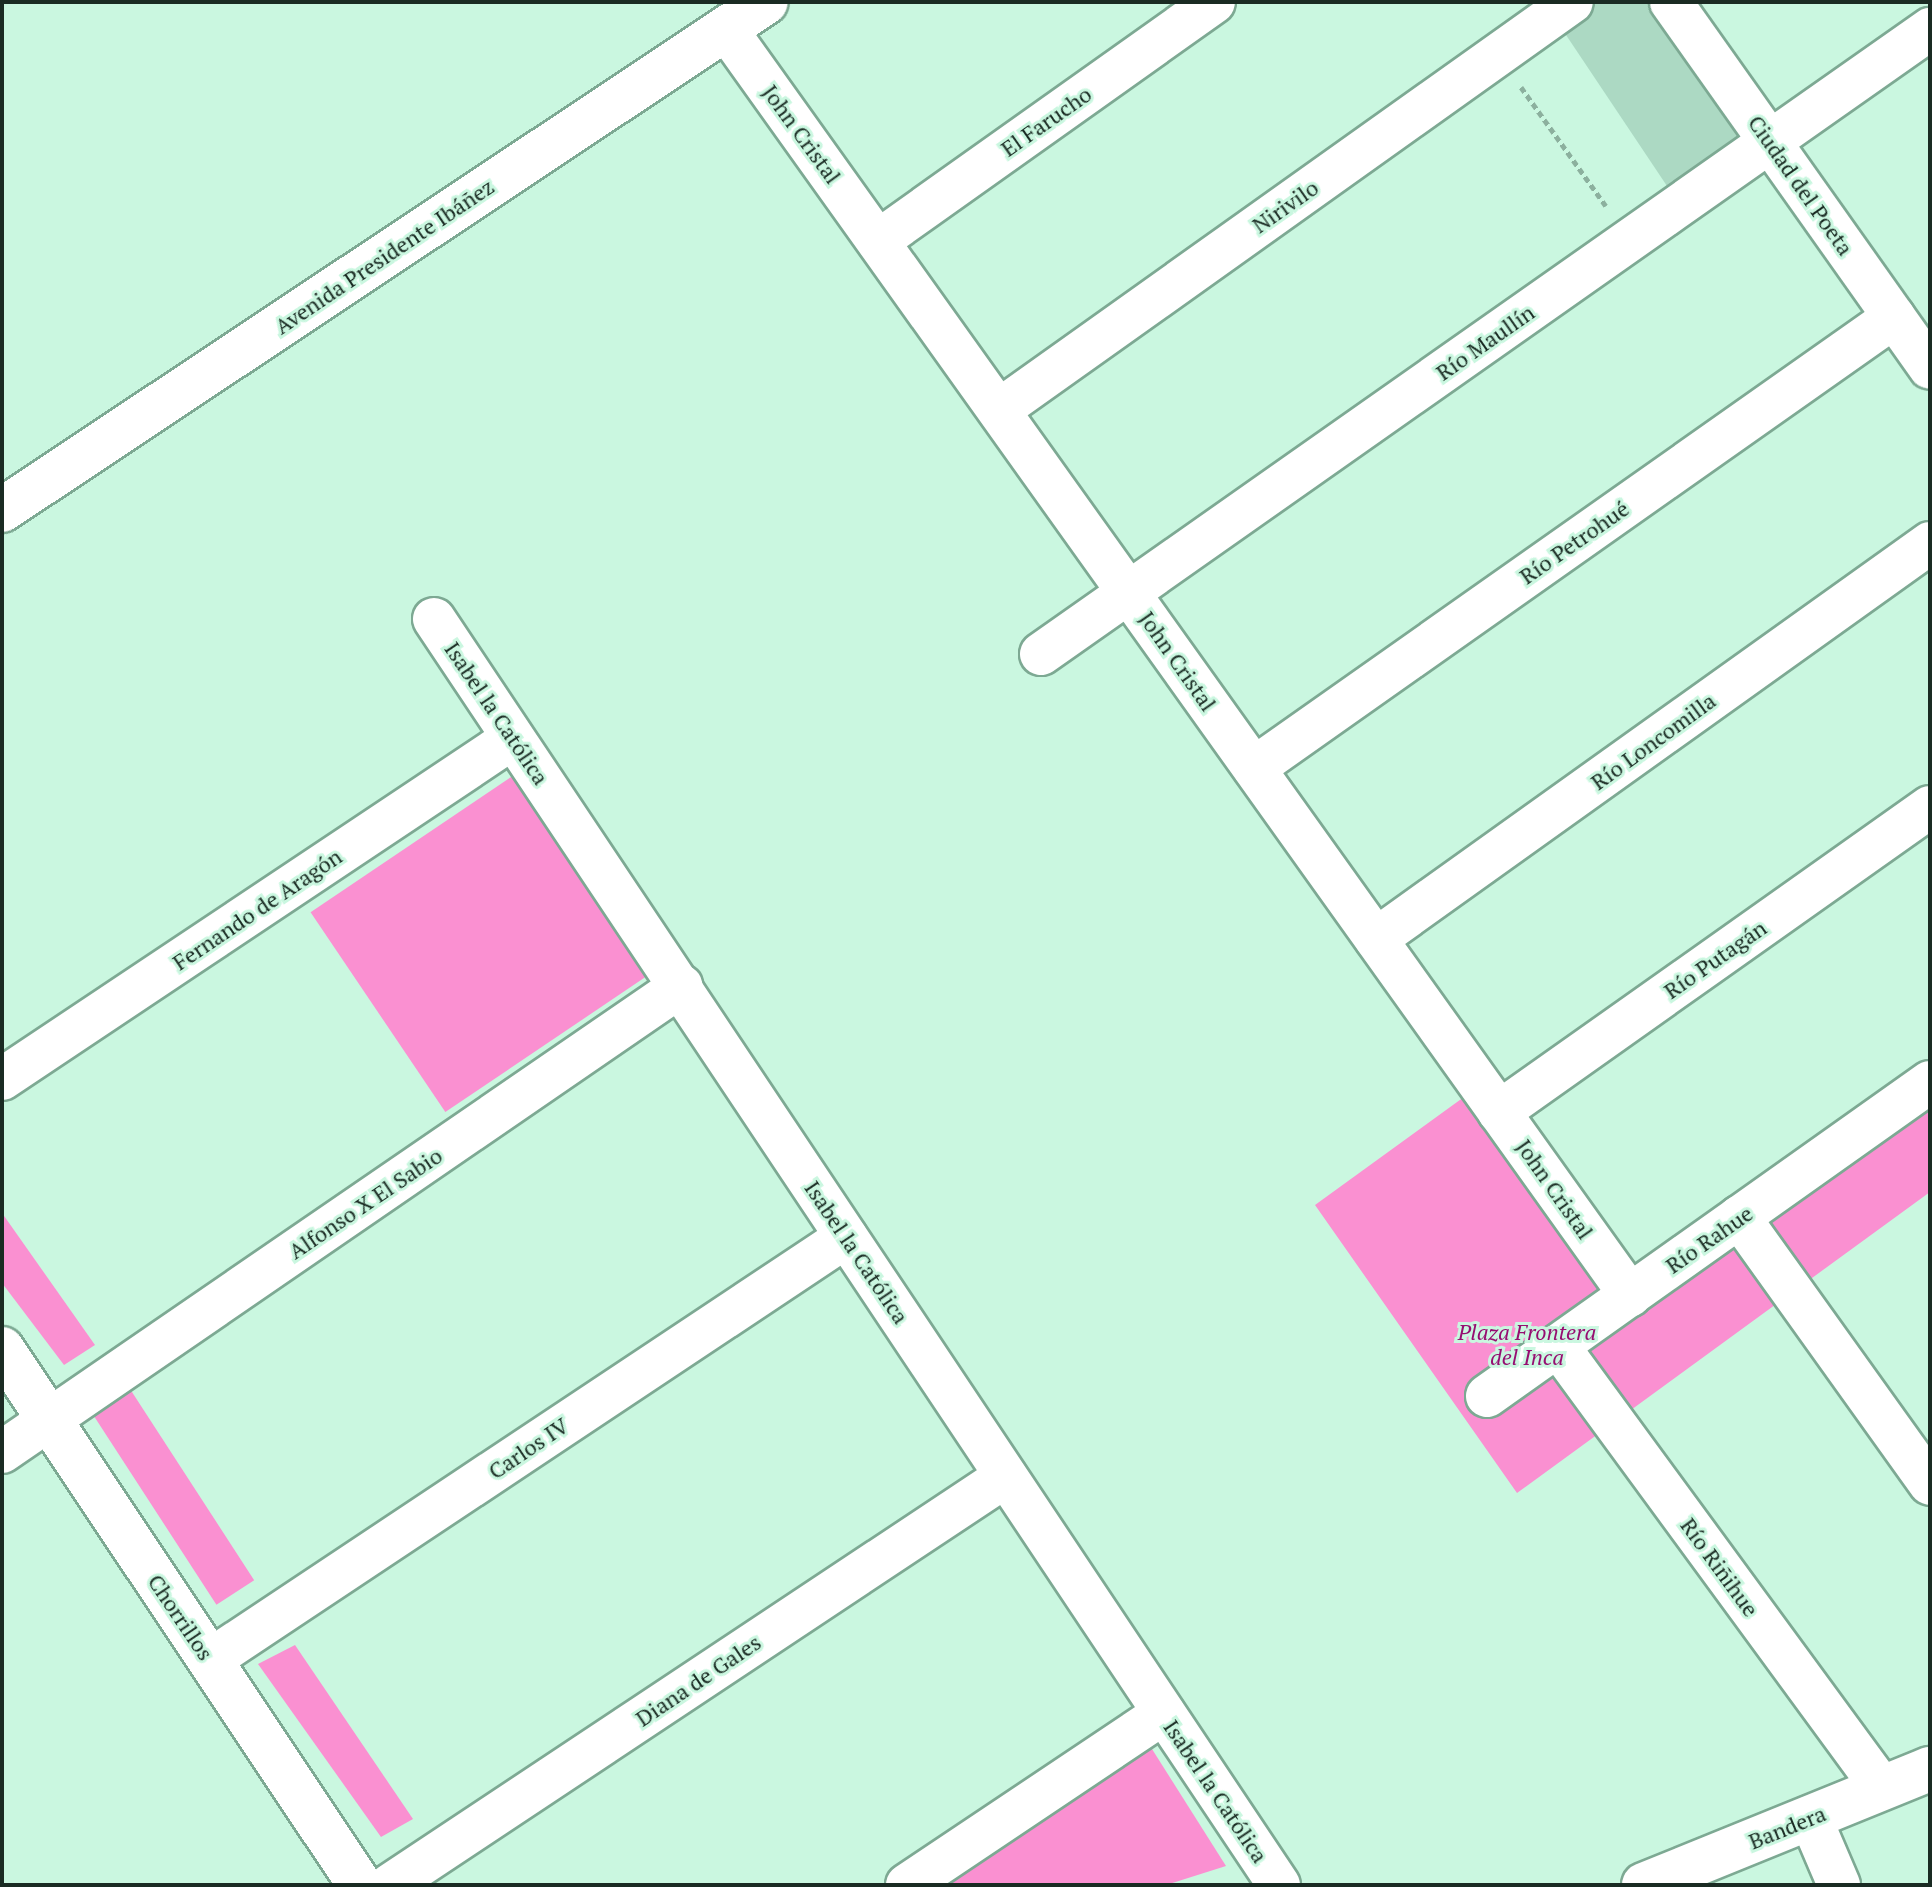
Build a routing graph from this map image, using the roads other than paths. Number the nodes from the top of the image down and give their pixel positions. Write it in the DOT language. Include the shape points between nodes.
graph roads {
  1 [pos="766,2"];
  2 [pos="1214,2"];
  3 [pos="1572,2"];
  4 [pos="1671,2"];
  5 [pos="726,29"];
  6 [pos="1930,29"];
  7 [pos="1770,141"];
  8 [pos="878,241"];
  9 [pos="1894,317"];
  10 [pos="1930,368"];
  11 [pos="999,410"];
  12 [pos="2,510"];
  13 [pos="1930,543"];
  14 [pos="1129,592"];
  15 [pos="434,619"];
  16 [pos="1041,654"];
  17 [pos="513,738"];
  18 [pos="1254,768"];
  19 [pos="1930,807"];
  20 [pos="1376,939"];
  21 [pos="681,986"];
  22 [pos="2,1079"];
  23 [pos="1924,1097"];
  24 [pos="1499,1112"];
  25 [pos="1739,1217"];
  26 [pos="846,1237"];
  27 [pos="1630,1295"];
  28 [pos="1558,1346"];
  29 [pos="2,1349"];
  30 [pos="1487,1396"];
  31 [pos="49,1419"];
  32 [pos="2,1452"];
  33 [pos="1006,1476"];
  34 [pos="1930,1484"];
  35 [pos="210,1660"];
  36 [pos="1164,1713"];
  37 [pos="1930,1769"];
  38 [pos="1882,1788"];
  39 [pos="1810,1817"];
  40 [pos="360,1885"];
  41 [pos="390,1885"];
  42 [pos="907,1885"];
  43 [pos="1279,1885"];
  44 [pos="1644,1885"];
  45 [pos="1839,1885"];
  1 -- 5 [label="street, Avenida Presidente Ibáñez"];
  2 -- 8 [label="street, El Farucho"];
  3 -- 11 [label="street, Nirivilo"];
  4 -- 7 [label="street, Ciudad del Poeta"];
  5 -- 8 [label="street, John Cristal"];
  5 -- 12 [label="street, Avenida Presidente Ibáñez"];
  6 -- 7 [label="street, Río Maullín"];
  7 -- 9 [label="street, Ciudad del Poeta"];
  7 -- 14 [label="street, Río Maullín"];
  8 -- 11 [label="street, John Cristal"];
  9 -- 10 [label="street, Ciudad del Poeta"];
  9 -- 18 [label="street, Río Petrohué"];
  11 -- 14 [label="street, John Cristal"];
  13 -- 20 [label="street, Río Loncomilla"];
  14 -- 16 [label="street, Río Maullín"];
  14 -- 18 [label="street, John Cristal"];
  15 -- 17 [label="street, Isabel la Católica"];
  17 -- 21 [label="street, Isabel la Católica"];
  17 -- 22 [label="street, Fernando de Aragón"];
  18 -- 20 [label="street, John Cristal"];
  19 -- 24 [label="street, Río Putagán"];
  20 -- 24 [label="street, John Cristal"];
  21 -- 26 [label="street, Isabel la Católica"];
  21 -- 31 [label="street, Alfonso X El Sabio"];
  23 -- 25 [label="street, Río Rahue"];
  24 -- 27 [label="street, John Cristal"];
  25 -- 27 [label="street, Río Rahue"];
  25 -- 34 [label="street"];
  26 -- 33 [label="street, Isabel la Católica"];
  26 -- 35 [label="street, Carlos IV"];
  27 -- 28 [label="street, Río Rahue"];
  28 -- 30 [label="street, Río Rahue"];
  28 -- 38 [label="street, Río Riñihue"];
  29 -- 31 [label="street, Chorrillos"];
  31 -- 32 [label="street, Alfonso X El Sabio"];
  31 -- 35 [label="street, Chorrillos"];
  33 -- 36 [label="street, Isabel la Católica"];
  33 -- 41 [label="street, Diana de Gales"];
  35 -- 40 [label="street, Chorrillos"];
  36 -- 42 [label="street"];
  36 -- 43 [label="street, Isabel la Católica"];
  37 -- 38 [label="street, Bandera"];
  38 -- 39 [label="street, Bandera"];
  39 -- 44 [label="street, Bandera"];
  39 -- 45 [label="street"];
}
